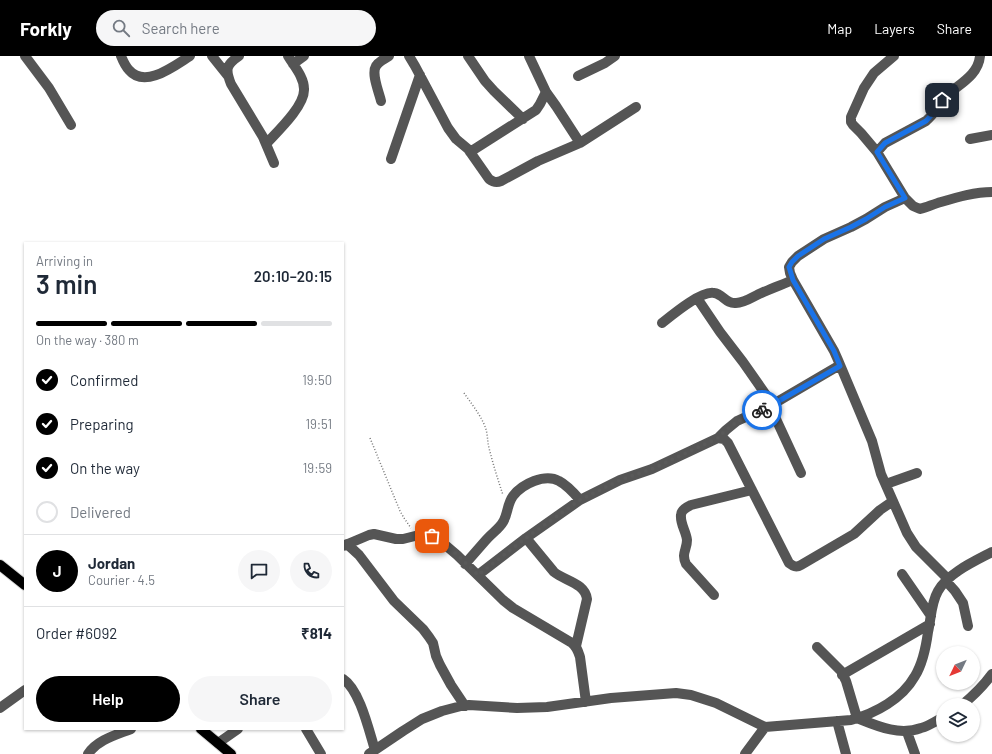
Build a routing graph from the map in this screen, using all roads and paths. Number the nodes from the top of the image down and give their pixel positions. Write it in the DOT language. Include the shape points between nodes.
graph roads {
  1 [pos="25,56"];
  2 [pos="121,56"];
  3 [pos="190,56"];
  4 [pos="212,56"];
  5 [pos="240,56"];
  6 [pos="304,56"];
  7 [pos="389,56"];
  8 [pos="409,56"];
  9 [pos="468,56"];
  10 [pos="529,56"];
  11 [pos="615,56"];
  12 [pos="894,56"];
  13 [pos="980,56"];
  14 [pos="291,60"];
  15 [pos="420,75"];
  16 [pos="228,76"];
  17 [pos="578,76"];
  18 [pos="546,92"];
  19 [pos="381,101"];
  20 [pos="636,107"];
  21 [pos="523,119"];
  22 [pos="70,125"];
  23 [pos="992,135"];
  24 [pos="970,139"];
  25 [pos="580,143"];
  26 [pos="266,144"];
  27 [pos="470,152"];
  28 [pos="877,152"];
  29 [pos="391,160"];
  30 [pos="274,163"];
  31 [pos="992,192"];
  32 [pos="905,198"];
  33 [pos="793,280"];
  34 [pos="697,298"];
  35 [pos="662,323"];
  36 [pos="840,366"];
  37 [pos="464,393"];
  38 [pos="771,406"];
  39 [pos="370,438"];
  40 [pos="718,438"];
  41 [pos="801,473"];
  42 [pos="917,473"];
  43 [pos="886,484"];
  44 [pos="752,490"];
  45 [pos="580,500"];
  46 [pos="893,501"];
  47 [pos="507,511"];
  48 [pos="419,535"];
  49 [pos="526,538"];
  50 [pos="345,545"];
  51 [pos="992,552"];
  52 [pos="465,564"];
  53 [pos="0,565"];
  54 [pos="902,574"];
  55 [pos="478,575"];
  56 [pos="947,580"];
  57 [pos="24,584"];
  58 [pos="714,595"];
  59 [pos="931,620"];
  60 [pos="968,626"];
  61 [pos="576,646"];
  62 [pos="817,647"];
  63 [pos="992,674"];
  64 [pos="842,675"];
  65 [pos="344,680"];
  66 [pos="24,691"];
  67 [pos="971,698"];
  68 [pos="586,702"];
  69 [pos="465,706"];
  70 [pos="0,708"];
  71 [pos="857,718"];
  72 [pos="936,720"];
  73 [pos="837,721"];
  74 [pos="765,727"];
  75 [pos="129,730"];
  76 [pos="202,730"];
  77 [pos="237,730"];
  78 [pos="307,730"];
  79 [pos="907,732"];
  80 [pos="218,743"];
  81 [pos="372,752"];
  82 [pos="88,754"];
  83 [pos="231,754"];
  84 [pos="321,754"];
  85 [pos="745,754"];
  86 [pos="846,754"];
  87 [pos="915,754"];
  1 -- 22 [label="street" via="49,88"];
  2 -- 3 [label="street" via="135,75 151,77"];
  4 -- 16 [label="street"];
  5 -- 16 [label="street" via="229,65"];
  6 -- 14 [label="street"];
  7 -- 19 [label="street" via="379,62 374,72"];
  8 -- 15 [label="street"];
  9 -- 21 [label="street" via="485,81"];
  10 -- 18 [label="street"];
  11 -- 17 [label="street"];
  12 -- 28 [label="street" via="874,72 851,118 853,125"];
  13 -- 28 [label="street" via="975,70 942,100 926,121 885,143"];
  14 -- 26 [label="street" via="302,78 304,96 301,104"];
  15 -- 27 [label="street" via="448,128"];
  15 -- 29 [label="street"];
  16 -- 26 [label="street"];
  18 -- 21 [label="street" via="536,110"];
  18 -- 25 [label="street"];
  20 -- 25 [label="street"];
  21 -- 27 [label="street"];
  23 -- 24 [label="street"];
  25 -- 27 [label="street" via="497,182 489,179"];
  26 -- 30 [label="street"];
  28 -- 32 [label="street"];
  31 -- 32 [label="street" via="972,193 920,209"];
  32 -- 33 [label="street" via="824,239 798,256 789,267"];
  33 -- 34 [label="street" via="735,303 730,303 712,292"];
  33 -- 36 [label="street"];
  34 -- 35 [label="street"];
  34 -- 38 [label="street"];
  36 -- 38 [label="street"];
  36 -- 43 [label="street" via="872,441"];
  37 -- 47 [label="path" via="480,415 487,431 490,455"];
  38 -- 40 [label="street" via="737,421"];
  38 -- 41 [label="street"];
  39 -- 48 [label="path" via="400,511 408,525"];
  40 -- 44 [label="street" via="728,442"];
  40 -- 45 [label="street"];
  42 -- 43 [label="street"];
  43 -- 46 [label="street"];
  44 -- 46 [label="street" via="789,563 797,567 854,534"];
  44 -- 58 [label="street" via="691,505 682,511 682,522 687,538 684,558 686,564"];
  45 -- 47 [label="street" via="559,481 538,479 512,496"];
  45 -- 49 [label="street"];
  46 -- 56 [label="street" via="914,544"];
  47 -- 52 [label="street" via="503,523"];
  48 -- 50 [label="street" via="396,539 369,534"];
  48 -- 52 [label="street" via="437,538"];
  49 -- 55 [label="street"];
  49 -- 61 [label="street" via="554,572 584,590 587,600"];
  50 -- 69 [label="street" via="359,555 394,601 433,642 440,665"];
  51 -- 56 [label="street"];
  52 -- 55 [label="street"];
  53 -- 57 [label="main road"];
  54 -- 59 [label="street"];
  55 -- 61 [label="street" via="513,608"];
  56 -- 59 [label="street" via="938,590"];
  56 -- 60 [label="street" via="963,603"];
  59 -- 64 [label="street"];
  59 -- 71 [label="street" via="922,660 910,684 884,706"];
  61 -- 68 [label="street" via="580,657"];
  62 -- 64 [label="street" via="834,663"];
  63 -- 67 [label="street"];
  64 -- 71 [label="street"];
  65 -- 81 [label="street" via="357,695"];
  66 -- 70 [label="street"];
  68 -- 69 [label="street" via="525,708"];
  68 -- 74 [label="street" via="668,693 685,694 716,703"];
  69 -- 81 [label="street" via="422,719"];
  71 -- 73 [label="street"];
  71 -- 79 [label="street" via="892,730"];
  72 -- 79 [label="street"];
  73 -- 74 [label="street"];
  73 -- 86 [label="street"];
  74 -- 85 [label="street"];
  75 -- 82 [label="street" via="104,741"];
  76 -- 80 [label="main road"];
  77 -- 80 [label="street"];
  78 -- 84 [label="street"];
  79 -- 87 [label="street"];
  80 -- 83 [label="main road"];
}
